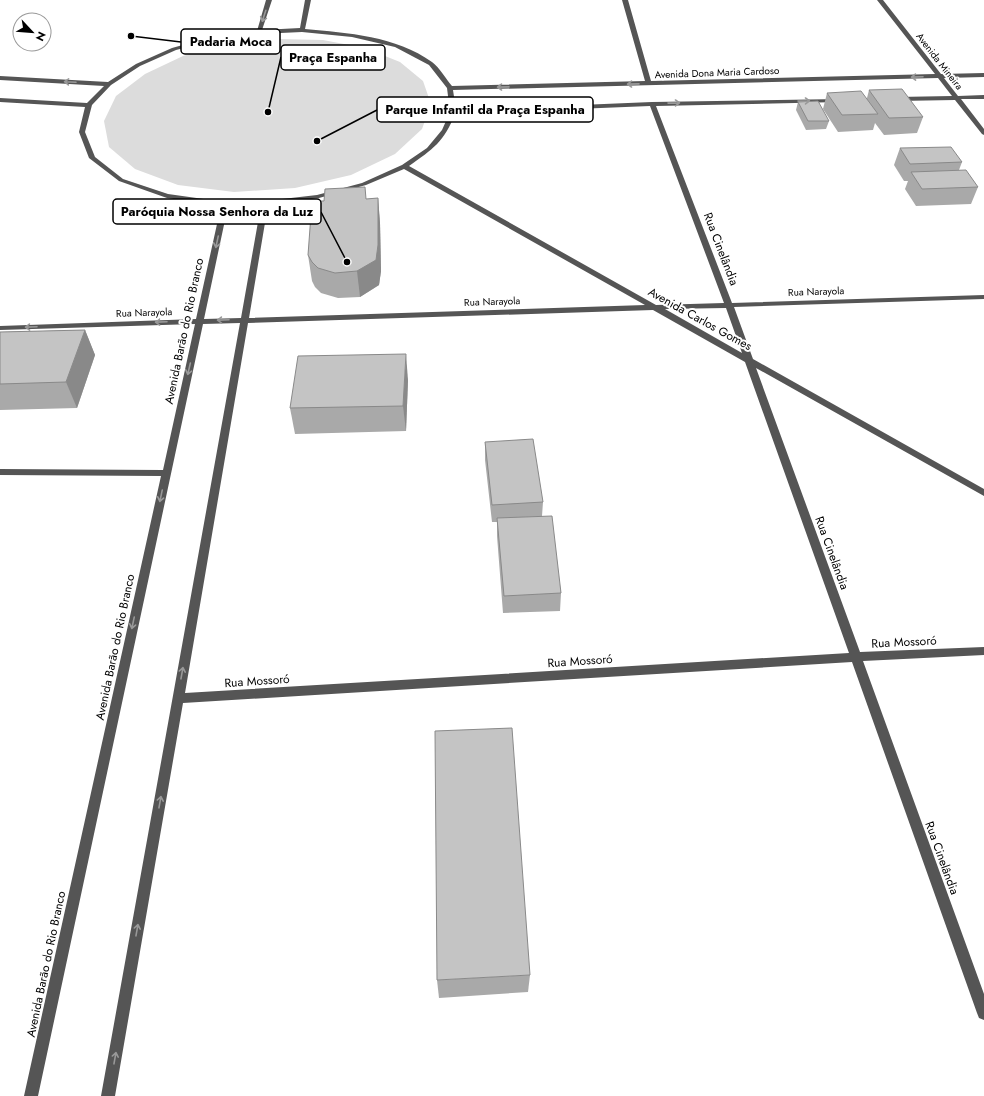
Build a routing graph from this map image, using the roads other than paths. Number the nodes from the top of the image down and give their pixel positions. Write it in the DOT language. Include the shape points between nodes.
graph roads {
  1 [pos="269,0"];
  2 [pos="308,0"];
  3 [pos="625,0"];
  4 [pos="880,0"];
  5 [pos="302,30"];
  6 [pos="259,32"];
  7 [pos="984,75"];
  8 [pos="941,76"];
  9 [pos="0,78"];
  10 [pos="109,84"];
  11 [pos="649,84"];
  12 [pos="450,88"];
  13 [pos="984,97"];
  14 [pos="957,98"];
  15 [pos="887,99"];
  16 [pos="0,100"];
  17 [pos="848,100"];
  18 [pos="652,104"];
  19 [pos="89,105"];
  20 [pos="453,112"];
  21 [pos="984,133"];
  22 [pos="404,166"];
  23 [pos="265,203"];
  24 [pos="224,204"];
  25 [pos="984,297"];
  26 [pos="729,305"];
  27 [pos="654,307"];
  28 [pos="246,320"];
  29 [pos="200,321"];
  30 [pos="0,328"];
  31 [pos="749,360"];
  32 [pos="0,472"];
  33 [pos="166,473"];
  34 [pos="984,493"];
  35 [pos="984,651"];
  36 [pos="856,657"];
  37 [pos="178,698"];
  38 [pos="984,1013"];
  39 [pos="31,1096"];
  40 [pos="108,1096"];
  1 -- 6 [label="street, one-way"];
  2 -- 5 [label="street"];
  3 -- 11 [label="street"];
  4 -- 8 [label="street, Avenida Mineira"];
  5 -- 6 [label="street"];
  5 -- 12 [label="street" via="352,35 397,46 430,64"];
  6 -- 10 [label="street" via="215,38 174,49 138,64"];
  7 -- 8 [label="street, Avenida Dona Maria Cardoso"];
  8 -- 11 [label="street, Avenida Dona Maria Cardoso, one-way"];
  8 -- 14 [label="street, Avenida Mineira"];
  10 -- 9 [label="street, one-way"];
  10 -- 19 [label="street"];
  11 -- 12 [label="street, Avenida Dona Maria Cardoso, one-way"];
  12 -- 20 [label="street"];
  13 -- 14 [label="street"];
  14 -- 15 [label="street"];
  14 -- 21 [label="street, Avenida Mineira"];
  16 -- 19 [label="street"];
  18 -- 17 [label="street, one-way"];
  18 -- 20 [label="street"];
  18 -- 26 [label="street, Rua Cinelândia"];
  19 -- 24 [label="street" via="82,132 92,158 121,180 166,196"];
  20 -- 22 [label="street" via="445,130 433,144"];
  22 -- 23 [label="street" via="364,184 317,197"];
  22 -- 27 [label="street, Avenida Carlos Gomes"];
  23 -- 24 [label="street"];
  23 -- 28 [label="street"];
  24 -- 29 [label="street, Avenida Barão do Rio Branco, one-way"];
  25 -- 26 [label="street, Rua Narayola"];
  26 -- 27 [label="street, Rua Narayola"];
  26 -- 31 [label="street, Rua Cinelândia"];
  27 -- 28 [label="street, Rua Narayola"];
  27 -- 31 [label="street, Avenida Carlos Gomes"];
  28 -- 29 [label="street, Rua Narayola, one-way"];
  37 -- 28 [label="street, one-way"];
  29 -- 30 [label="street, Rua Narayola, one-way"];
  29 -- 33 [label="street, Avenida Barão do Rio Branco, one-way"];
  31 -- 34 [label="street, Avenida Carlos Gomes"];
  31 -- 36 [label="street, Rua Cinelândia"];
  32 -- 33 [label="street"];
  33 -- 39 [label="street, Avenida Barão do Rio Branco, one-way"];
  35 -- 36 [label="street, Rua Mossoró"];
  36 -- 37 [label="street, Rua Mossoró"];
  36 -- 38 [label="street, Rua Cinelândia"];
  40 -- 37 [label="street, one-way"];
}
